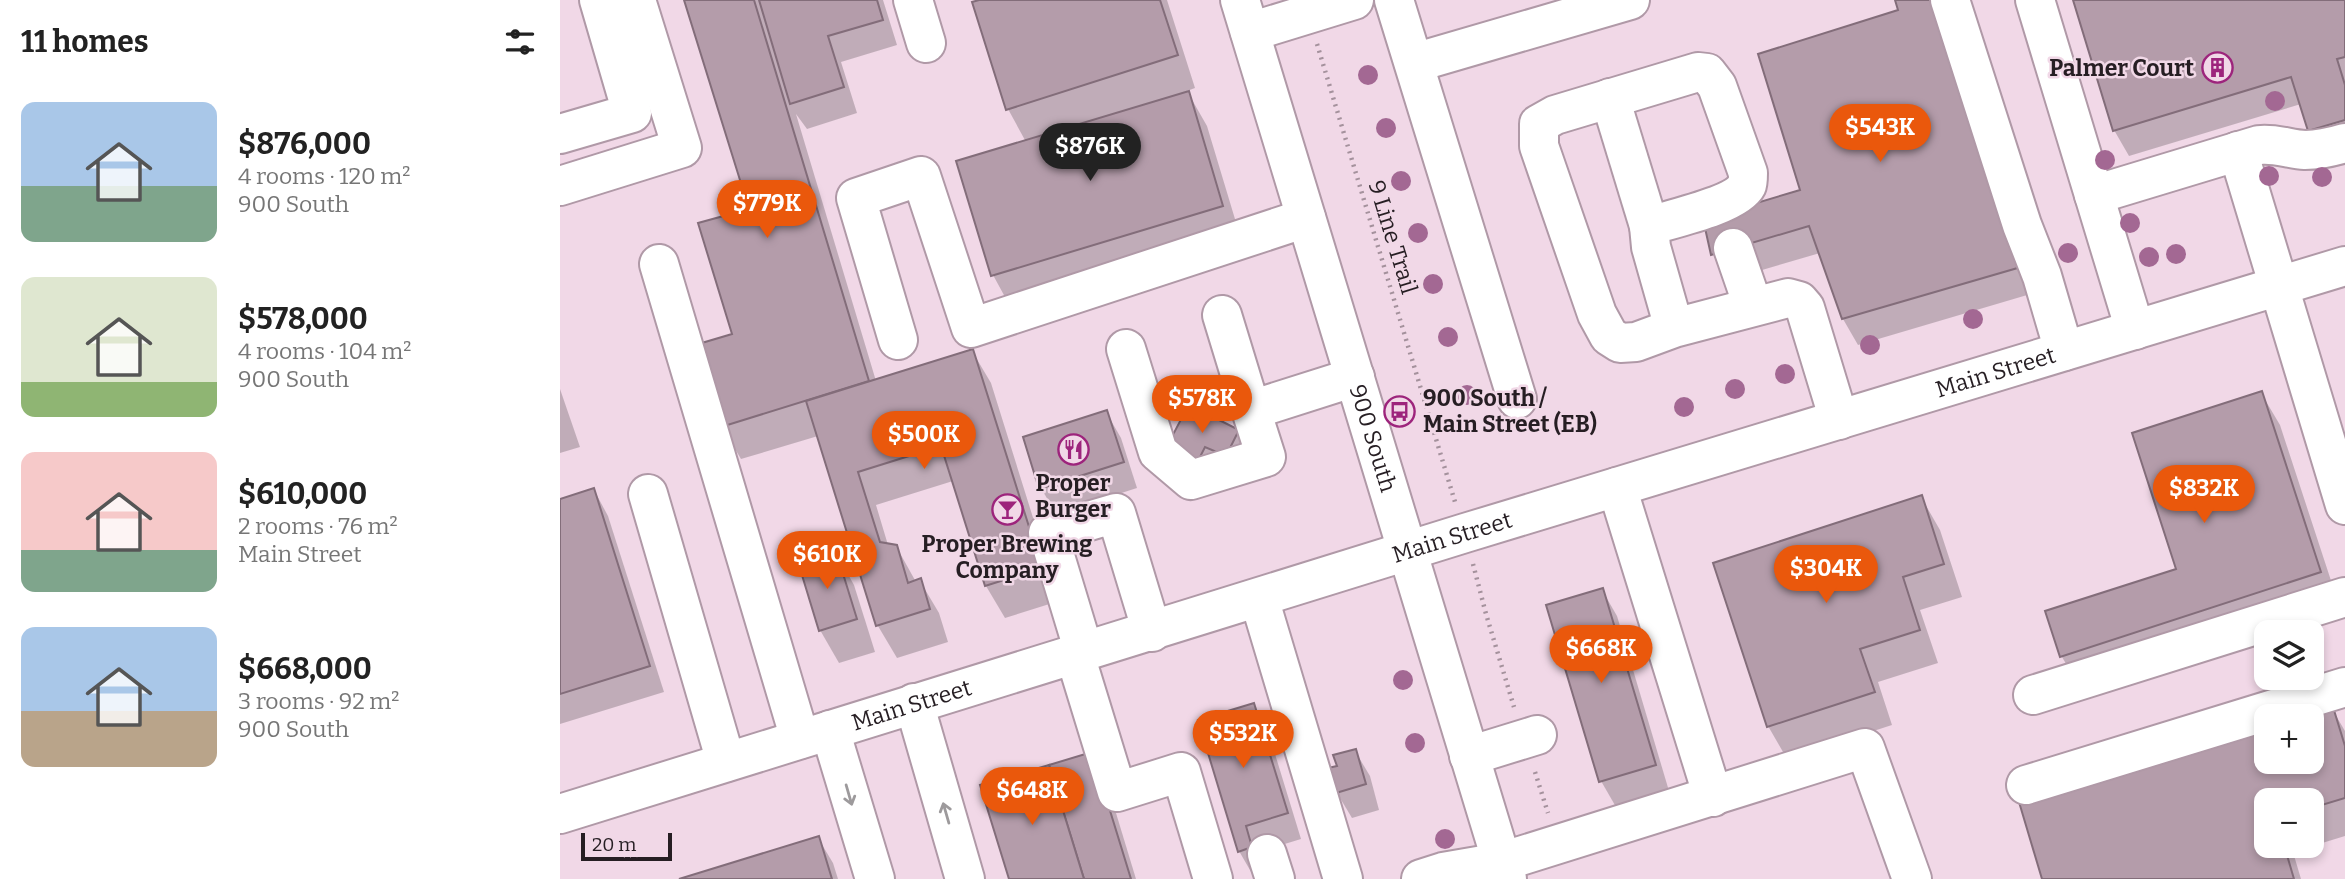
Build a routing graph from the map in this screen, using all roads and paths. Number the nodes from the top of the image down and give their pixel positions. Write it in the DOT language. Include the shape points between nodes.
graph roads {
  1 [pos="599,0"];
  2 [pos="636,0"];
  3 [pos="913,0"];
  4 [pos="1354,0"];
  5 [pos="1394,0"];
  6 [pos="1630,0"];
  7 [pos="1950,0"];
  8 [pos="2035,0"];
  9 [pos="1307,14"];
  10 [pos="1245,16"];
  11 [pos="926,43"];
  12 [pos="1414,64"];
  13 [pos="1610,98"];
  14 [pos="560,134"];
  15 [pos="2345,143"];
  16 [pos="2238,151"];
  17 [pos="560,186"];
  18 [pos="2094,195"];
  19 [pos="1306,218"];
  20 [pos="1724,222"];
  21 [pos="1649,226"];
  22 [pos="659,264"];
  23 [pos="2345,265"];
  24 [pos="2279,286"];
  25 [pos="1752,306"];
  26 [pos="1222,316"];
  27 [pos="1674,328"];
  28 [pos="2135,330"];
  29 [pos="898,340"];
  30 [pos="1126,349"];
  31 [pos="2064,351"];
  32 [pos="1355,377"];
  33 [pos="1517,399"];
  34 [pos="1251,410"];
  35 [pos="1839,420"];
  36 [pos="1450,485"];
  37 [pos="1617,487"];
  38 [pos="648,494"];
  39 [pos="2345,505"];
  40 [pos="1408,551"];
  41 [pos="1478,584"];
  42 [pos="2345,597"];
  43 [pos="1259,598"];
  44 [pos="1486,614"];
  45 [pos="1152,632"];
  46 [pos="1079,654"];
  47 [pos="2345,687"];
  48 [pos="2033,695"];
  49 [pos="914,703"];
  50 [pos="815,735"];
  51 [pos="1537,735"];
  52 [pos="1469,756"];
  53 [pos="726,762"];
  54 [pos="2025,785"];
  55 [pos="1713,797"];
  56 [pos="560,814"];
  57 [pos="1504,871"];
  58 [pos="875,879"];
  59 [pos="965,879"];
  60 [pos="1213,879"];
  61 [pos="1343,879"];
  62 [pos="1421,879"];
  63 [pos="1912,879"];
  1 -- 14 [label="street" via="632,113"];
  2 -- 17 [label="street" via="682,148"];
  3 -- 11 [label="street"];
  4 -- 9 [label="street"];
  5 -- 12 [label="street"];
  6 -- 12 [label="street"];
  7 -- 31 [label="street"];
  8 -- 18 [label="street"];
  9 -- 10 [label="street"];
  9 -- 36 [label="path, 9 Line Trail"];
  10 -- 19 [label="street, 900 South"];
  12 -- 33 [label="street"];
  13 -- 20 [label="street" via="1698,72 1707,74 1717,86 1748,173 1747,184"];
  13 -- 21 [label="street"];
  13 -- 27 [label="street" via="1539,124 1539,146 1597,314 1609,336 1620,343 1636,342"];
  15 -- 16 [label="street" via="2304,150 2270,144"];
  16 -- 18 [label="street"];
  16 -- 24 [label="street"];
  18 -- 28 [label="street"];
  19 -- 29 [label="street" via="971,328 921,176 856,198"];
  19 -- 32 [label="street, 900 South"];
  20 -- 21 [label="street"];
  20 -- 25 [label="street"];
  21 -- 27 [label="street"];
  22 -- 50 [label="street"];
  23 -- 24 [label="street, Main Street"];
  24 -- 28 [label="street, Main Street"];
  24 -- 39 [label="street"];
  25 -- 27 [label="street"];
  25 -- 35 [label="street" via="1788,298 1805,308"];
  26 -- 34 [label="street"];
  28 -- 31 [label="street, Main Street"];
  30 -- 34 [label="street" via="1158,452 1191,480 1266,457"];
  31 -- 35 [label="street, Main Street"];
  32 -- 34 [label="street"];
  32 -- 40 [label="street, 900 South"];
  35 -- 37 [label="street, Main Street"];
  37 -- 40 [label="street, Main Street"];
  37 -- 55 [label="street"];
  38 -- 53 [label="street"];
  40 -- 43 [label="street, Main Street"];
  40 -- 52 [label="street, 900 South"];
  41 -- 44 [label="path"];
  42 -- 48 [label="street"];
  43 -- 45 [label="street, Main Street"];
  43 -- 61 [label="street"];
  45 -- 46 [label="street, Main Street"];
  45 -- 46 [label="street" via="1116,513 1048,533"];
  46 -- 49 [label="street, Main Street"];
  46 -- 60 [label="street" via="1117,792 1181,772"];
  47 -- 54 [label="street"];
  49 -- 50 [label="street, Main Street"];
  59 -- 49 [label="street, one-way"];
  50 -- 53 [label="street, Main Street"];
  50 -- 58 [label="street, one-way"];
  51 -- 52 [label="street"];
  52 -- 57 [label="street, 900 South"];
  53 -- 56 [label="street, Main Street"];
  55 -- 57 [label="street"];
  55 -- 63 [label="street" via="1865,748"];
  57 -- 62 [label="street" via="1443,873"];
}
